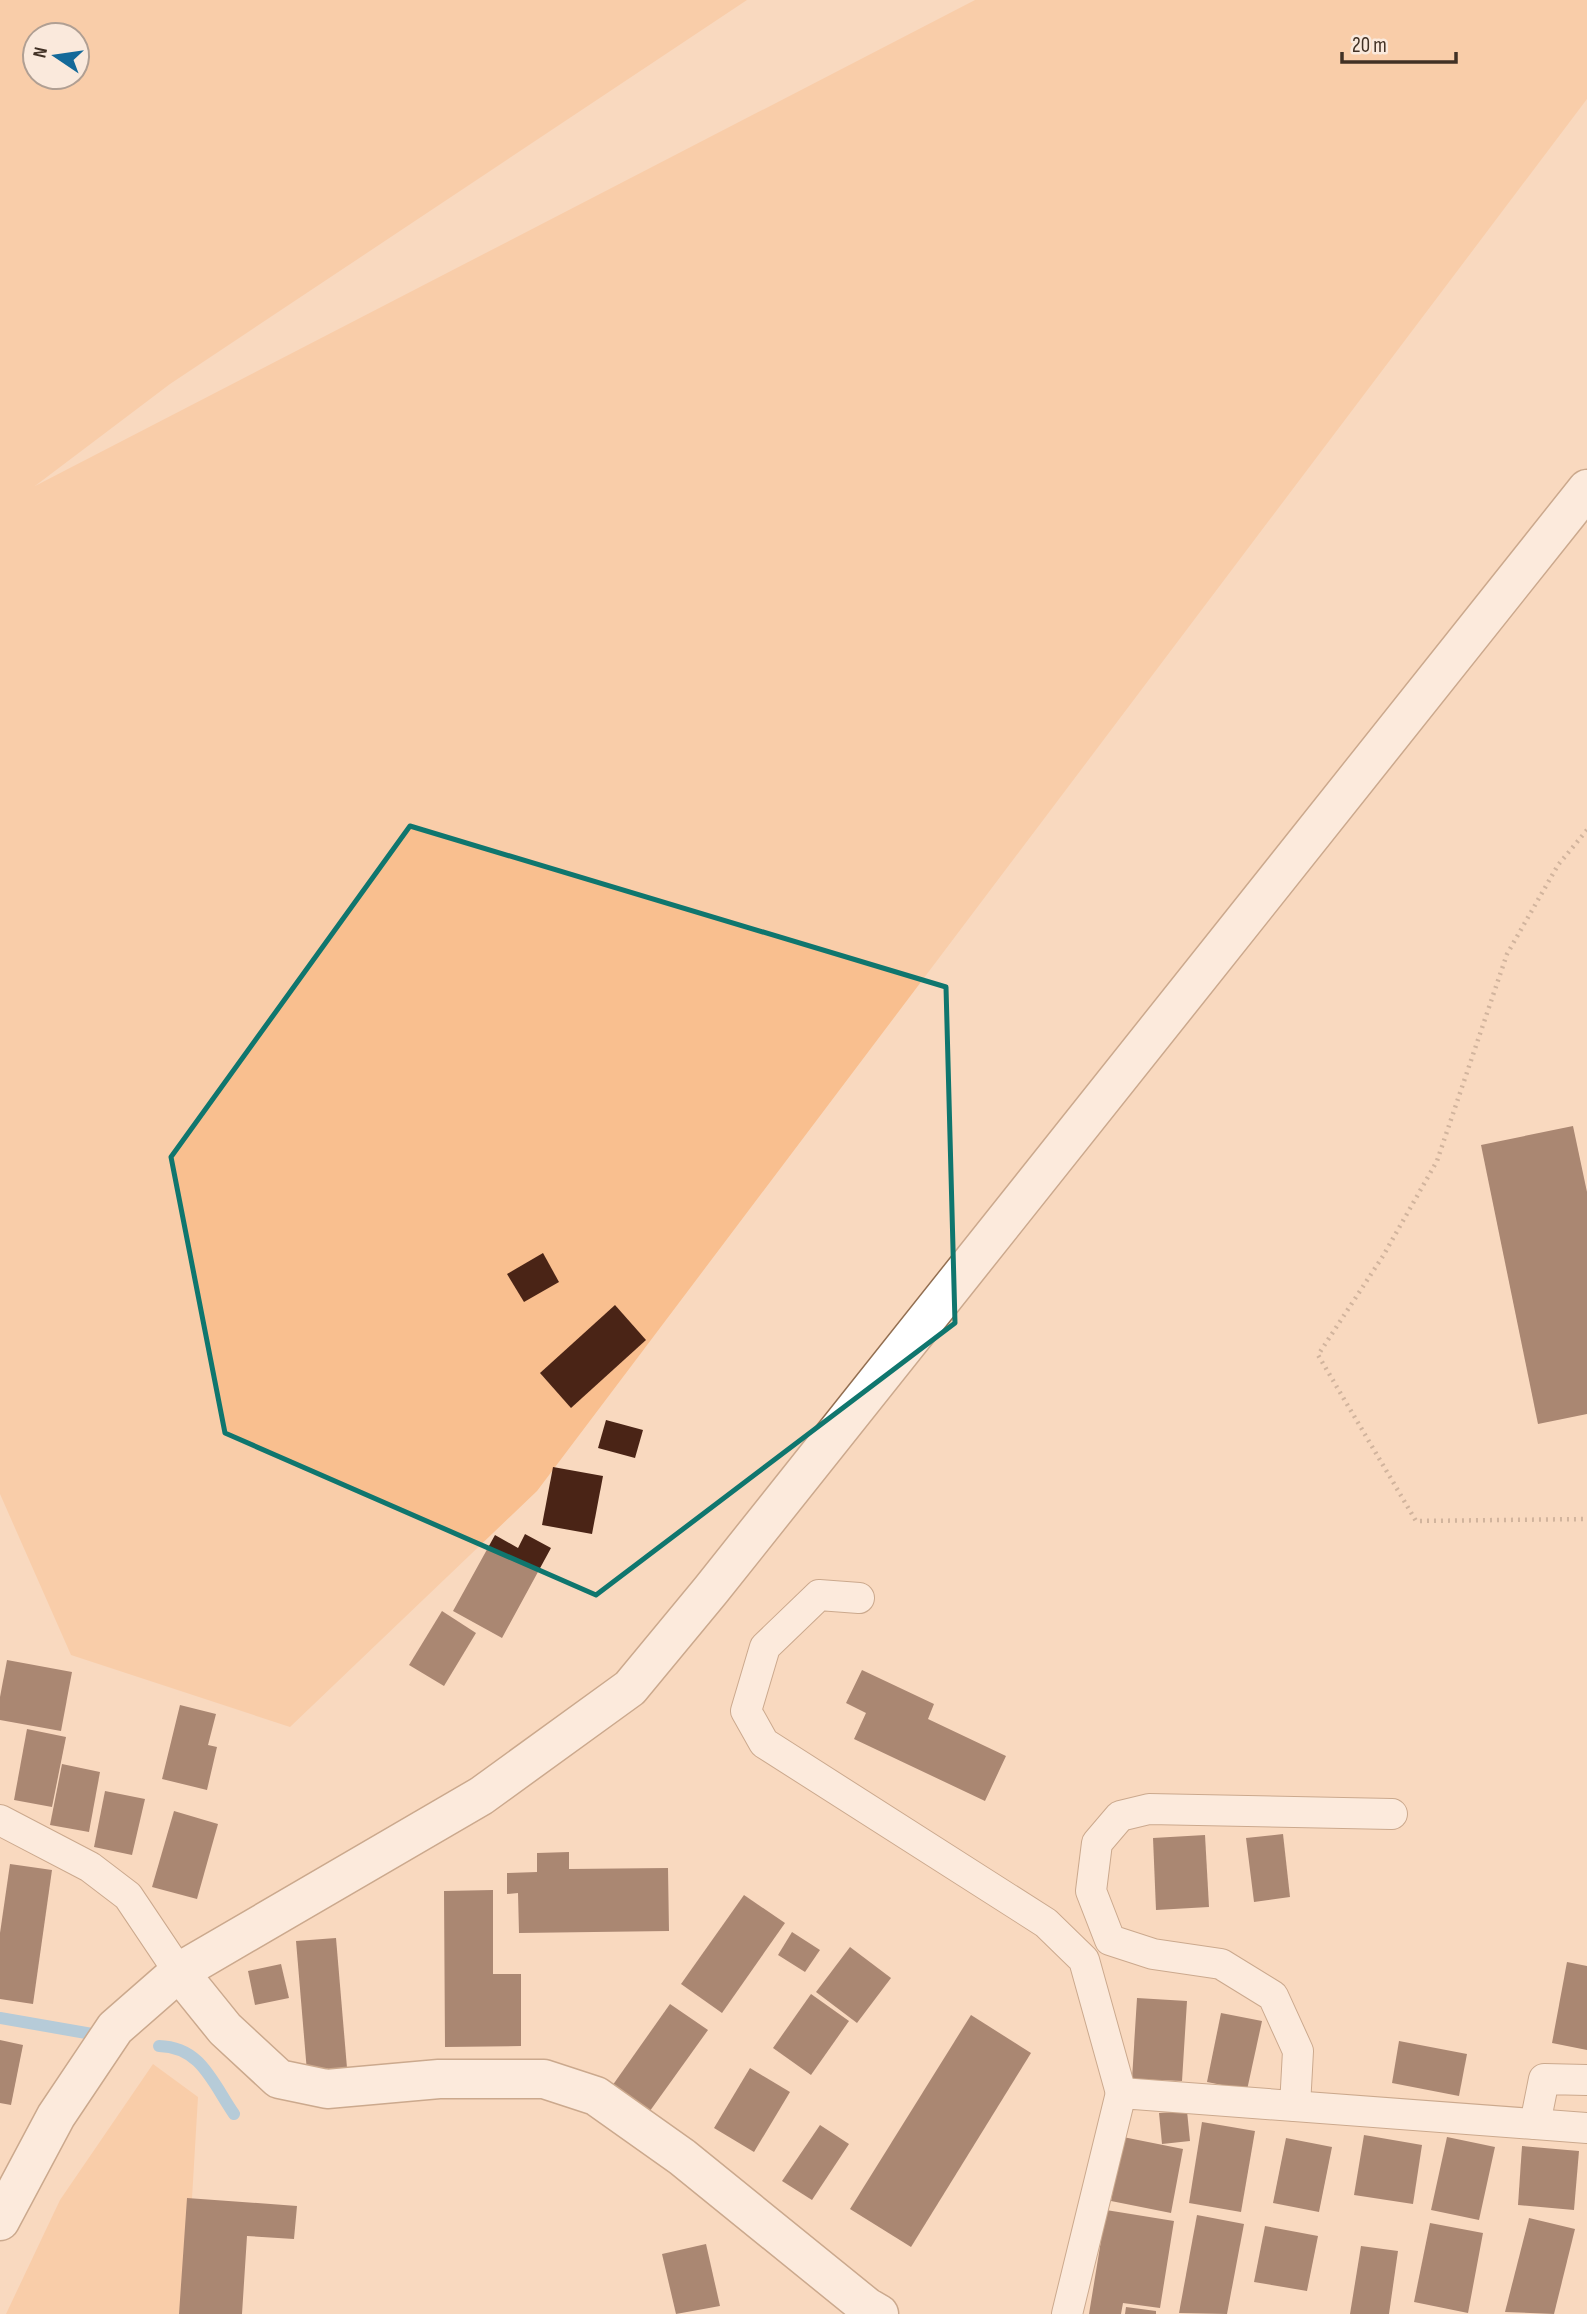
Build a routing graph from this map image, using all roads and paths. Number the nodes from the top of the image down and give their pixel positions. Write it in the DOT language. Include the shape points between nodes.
graph roads {
  1 [pos="1587,489"];
  2 [pos="1587,830"];
  3 [pos="1587,1519"];
  4 [pos="859,1598"];
  5 [pos="1392,1814"];
  6 [pos="0,1820"];
  7 [pos="179,1972"];
  8 [pos="1587,2080"];
  9 [pos="1121,2093"];
  10 [pos="1295,2106"];
  11 [pos="1535,2124"];
  12 [pos="1587,2128"];
  13 [pos="0,2221"];
  14 [pos="879,2314"];
  15 [pos="1068,2314"];
  1 -- 7 [label="street" via="630,1688 481,1796"];
  2 -- 3 [label="path" via="1558,864 1507,954 1437,1161 1383,1256 1318,1355 1416,1521"];
  4 -- 9 [label="street" via="819,1595 765,1647 746,1711 764,1743 1046,1923 1084,1961"];
  5 -- 10 [label="street" via="1149,1810 1120,1816 1097,1843 1091,1891 1110,1940 1153,1954 1221,1964 1273,1996 1298,2051"];
  6 -- 7 [label="street" via="90,1867 128,1896"];
  7 -- 13 [label="street" via="115,2028 56,2116"];
  7 -- 14 [label="street" via="225,2029 279,2080 327,2089 439,2079 544,2079 596,2096 682,2157"];
  8 -- 11 [label="street" via="1544,2079"];
  9 -- 10 [label="street"];
  9 -- 15 [label="street"];
  10 -- 11 [label="street"];
  11 -- 12 [label="street"];
}
